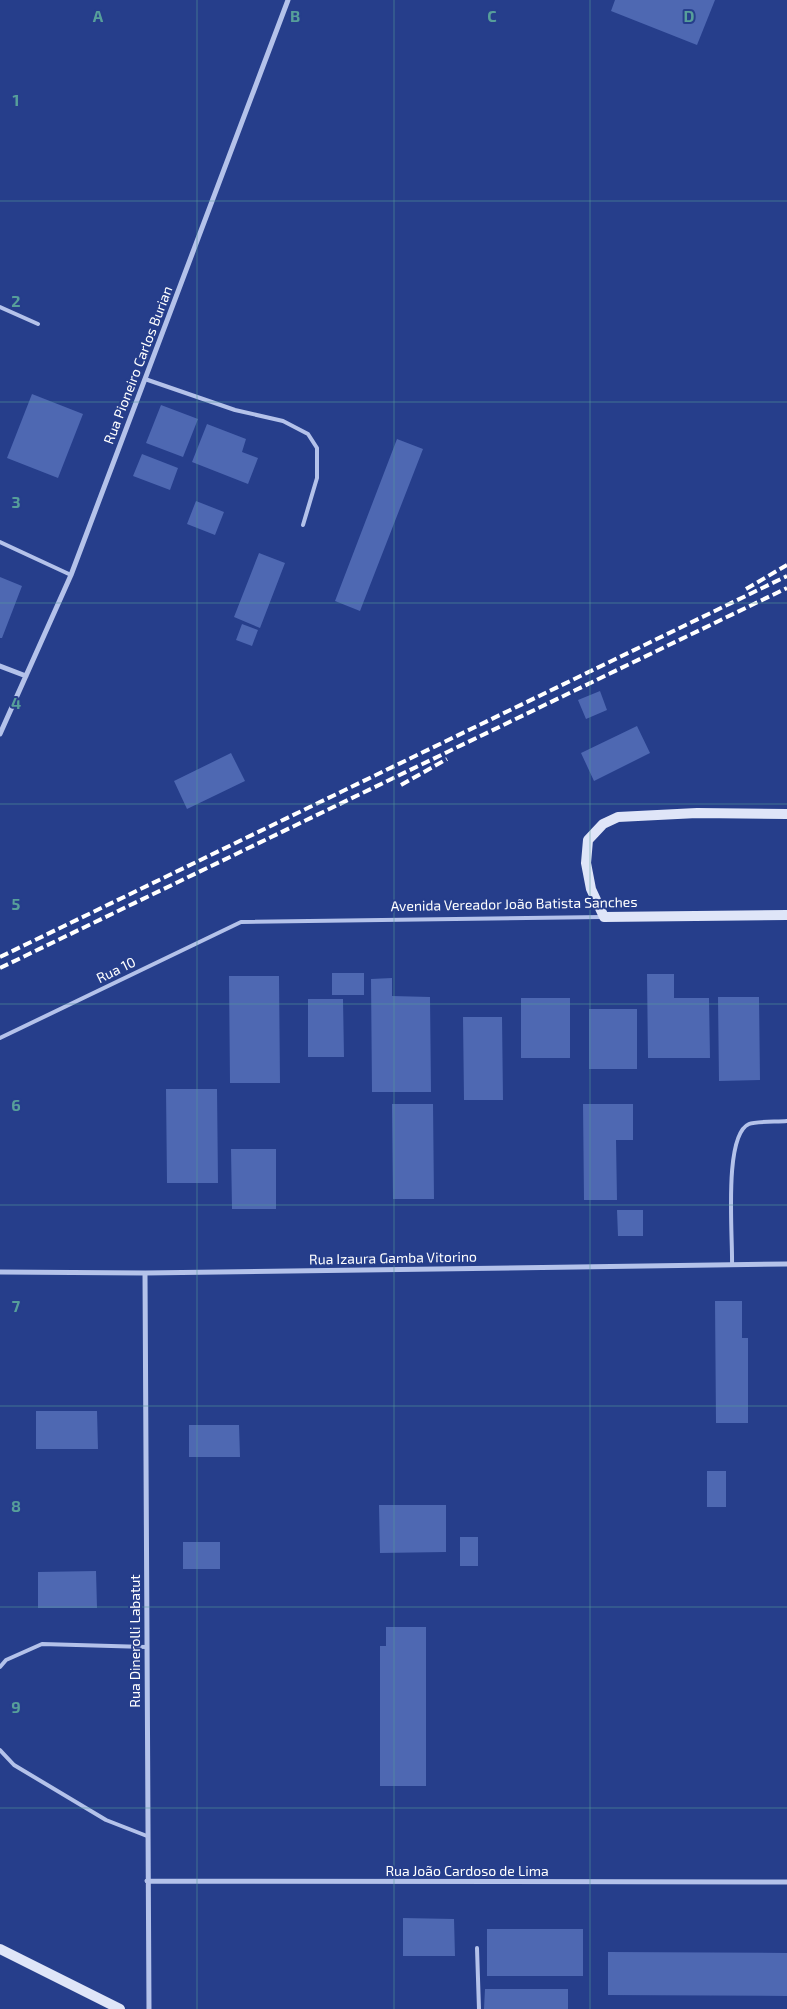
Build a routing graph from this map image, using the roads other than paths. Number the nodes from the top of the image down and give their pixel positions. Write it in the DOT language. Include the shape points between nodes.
graph roads {
  1 [pos="288,0"];
  2 [pos="0,307"];
  3 [pos="38,324"];
  4 [pos="145,379"];
  5 [pos="304,525"];
  6 [pos="0,542"];
  7 [pos="71,575"];
  8 [pos="0,666"];
  9 [pos="26,676"];
  10 [pos="0,734"];
  11 [pos="787,814"];
  12 [pos="787,914"];
  13 [pos="604,916"];
  14 [pos="242,922"];
  15 [pos="0,1038"];
  16 [pos="787,1121"];
  17 [pos="787,1264"];
  18 [pos="732,1265"];
  19 [pos="0,1272"];
  20 [pos="145,1273"];
  21 [pos="146,1647"];
  22 [pos="0,1667"];
  23 [pos="0,1750"];
  24 [pos="147,1836"];
  25 [pos="147,1881"];
  26 [pos="787,1882"];
  27 [pos="477,1948"];
  28 [pos="0,1949"];
  29 [pos="120,2009"];
  30 [pos="149,2009"];
  31 [pos="479,2009"];
  1 -- 4 [label="street, Rua Pioneiro Carlos Burian"];
  2 -- 3 [label="lane"];
  4 -- 5 [label="lane" via="235,410 283,421 308,434 317,448 317,478"];
  4 -- 7 [label="street, Rua Pioneiro Carlos Burian"];
  6 -- 7 [label="lane"];
  7 -- 9 [label="street, Rua Pioneiro Carlos Burian"];
  8 -- 9 [label="street"];
  9 -- 10 [label="street, Rua Pioneiro Carlos Burian"];
  11 -- 13 [label="street" via="697,813 618,817 603,824 588,840 586,863 591,889"];
  12 -- 13 [label="street, Avenida Vereador João Batista Sanches"];
  13 -- 14 [label="lane, Avenida Vereador João Batista Sanches"];
  14 -- 15 [label="lane, Rua 10"];
  16 -- 18 [label="lane" via="749,1124 740,1132 734,1148 731,1177"];
  17 -- 18 [label="street, Rua Izaura Gamba Vitorino"];
  18 -- 20 [label="street, Rua Izaura Gamba Vitorino"];
  19 -- 20 [label="street, Rua Izaura Gamba Vitorino"];
  20 -- 21 [label="street, Rua Dinerolli Labatut"];
  21 -- 22 [label="lane" via="42,1644 6,1660"];
  21 -- 24 [label="street, Rua Dinerolli Labatut"];
  23 -- 24 [label="lane" via="14,1765 106,1820"];
  24 -- 25 [label="street, Rua Dinerolli Labatut"];
  25 -- 26 [label="street, Rua João Cardoso de Lima"];
  25 -- 30 [label="street, Rua Dinerolli Labatut"];
  27 -- 31 [label="lane"];
  28 -- 29 [label="street"];
}
